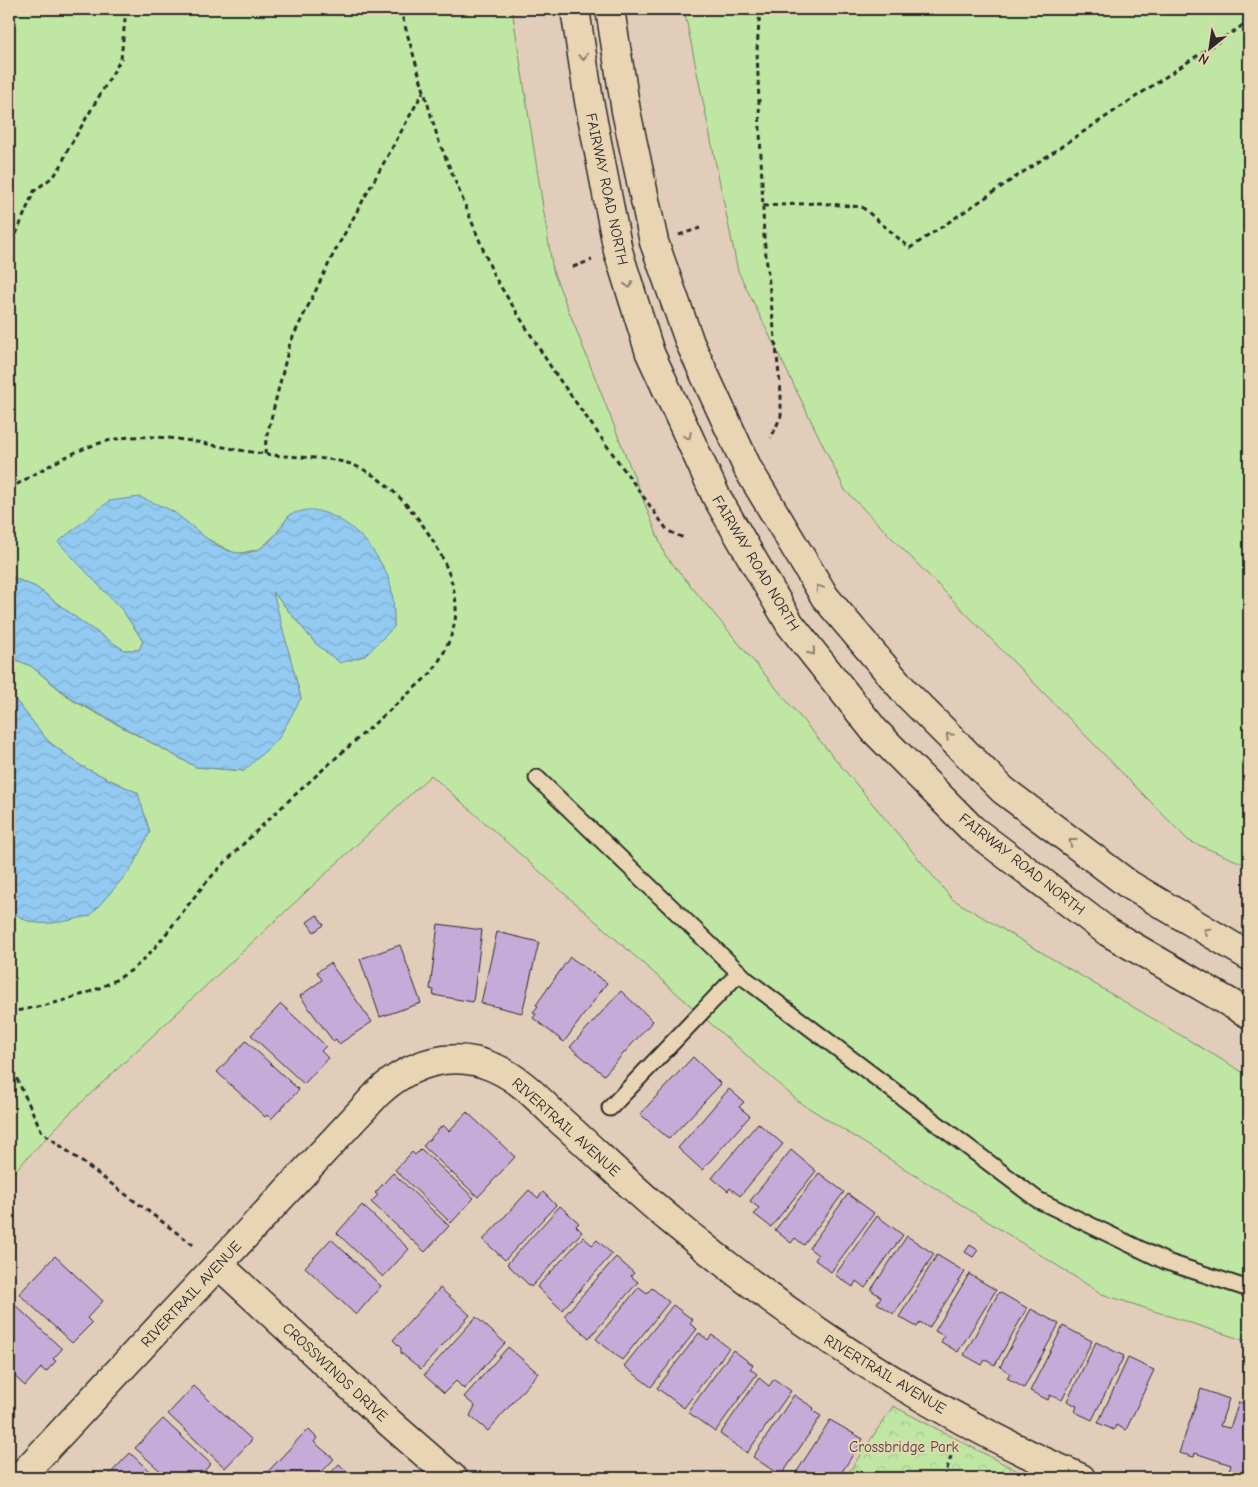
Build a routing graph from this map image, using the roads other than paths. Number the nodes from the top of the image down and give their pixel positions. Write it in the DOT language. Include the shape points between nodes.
graph roads {
  1 [pos="576,9"];
  2 [pos="610,9"];
  3 [pos="537,778"];
  4 [pos="1249,956"];
  5 [pos="739,972"];
  6 [pos="1249,1014"];
  7 [pos="610,1108"];
  8 [pos="218,1264"];
  9 [pos="1249,1289"];
  10 [pos="19,1478"];
  11 [pos="453,1478"];
  12 [pos="1081,1478"];
  1 -- 6 [label="main road, FAIRWAY ROAD NORTH, one-way" via="589,101 618,251 650,353 716,496 790,624 874,730 972,829 1108,932"];
  4 -- 2 [label="main road, one-way" via="1128,884 1003,790 907,694 824,597 748,468 690,343 654,242 626,111"];
  3 -- 5 [label="lane"];
  5 -- 7 [label="lane"];
  5 -- 9 [label="lane" via="1038,1200 1166,1262"];
  8 -- 10 [label="main road, RIVERTRAIL AVENUE"];
  8 -- 11 [label="main road, CROSSWINDS DRIVE"];
  8 -- 12 [label="main road, RIVERTRAIL AVENUE" via="391,1080 424,1064 450,1060 478,1062 495,1068 526,1087 669,1219 806,1324 886,1377 944,1410"];
}
